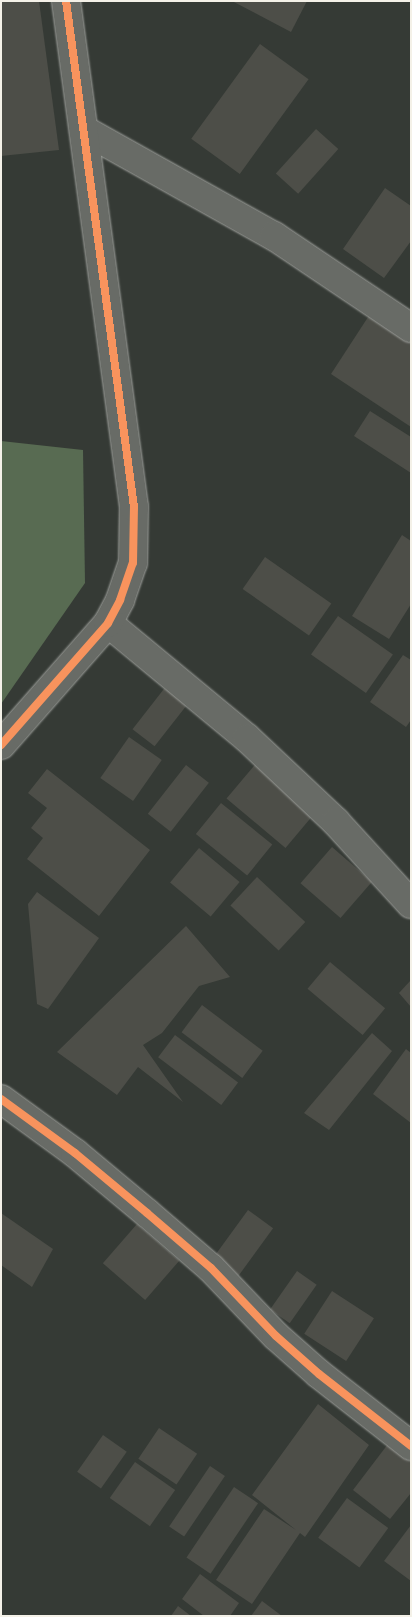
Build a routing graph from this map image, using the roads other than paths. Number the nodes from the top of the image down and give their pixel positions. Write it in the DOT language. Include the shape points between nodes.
graph roads {
  1 [pos="66,1"];
  2 [pos="84,130"];
  3 [pos="411,328"];
  4 [pos="108,623"];
  5 [pos="1,745"];
  6 [pos="411,904"];
  7 [pos="1,1099"];
  8 [pos="411,1446"];
  1 -- 2 [label="street"];
  2 -- 3 [label="street" via="274,236"];
  2 -- 4 [label="street" via="134,507 133,563"];
  4 -- 5 [label="street"];
  4 -- 6 [label="street" via="247,738 336,822"];
  7 -- 8 [label="street" via="75,1153 147,1213 211,1268 276,1336"];
}
